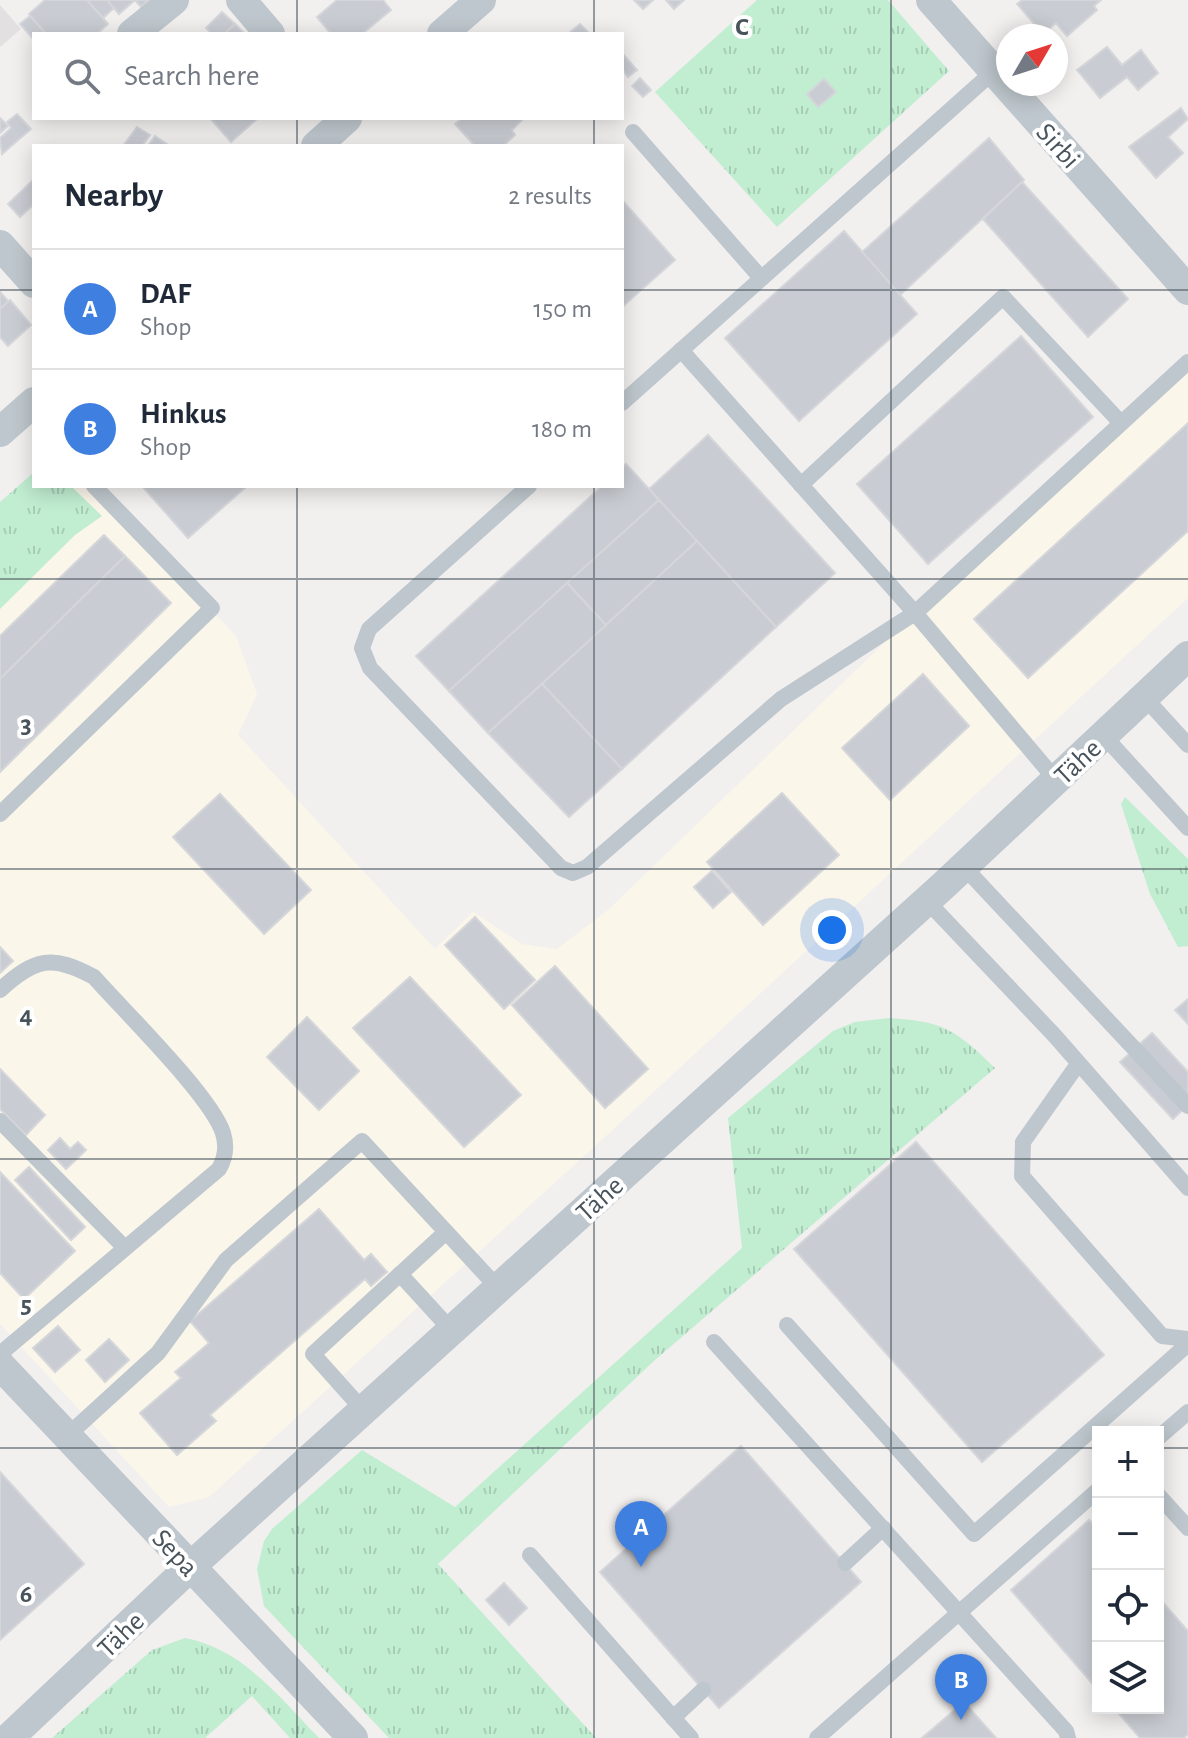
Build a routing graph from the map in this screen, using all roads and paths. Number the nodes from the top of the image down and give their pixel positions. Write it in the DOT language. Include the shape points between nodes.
graph roads {
  1 [pos="174,0"];
  2 [pos="241,0"];
  3 [pos="481,0"];
  4 [pos="931,0"];
  5 [pos="134,32"];
  6 [pos="268,32"];
  7 [pos="444,32"];
  8 [pos="994,71"];
  9 [pos="343,120"];
  10 [pos="633,132"];
  11 [pos="318,144"];
  12 [pos="0,245"];
  13 [pos="761,278"];
  14 [pos="32,281"];
  15 [pos="1188,290"];
  16 [pos="681,350"];
  17 [pos="1188,362"];
  18 [pos="624,401"];
  19 [pos="1121,423"];
  20 [pos="801,485"];
  21 [pos="96,488"];
  22 [pos="527,488"];
  23 [pos="915,613"];
  24 [pos="1188,656"];
  25 [pos="1145,698"];
  26 [pos="1104,736"];
  27 [pos="1188,745"];
  28 [pos="1056,780"];
  29 [pos="0,814"];
  30 [pos="1188,828"];
  31 [pos="964,867"];
  32 [pos="927,901"];
  33 [pos="0,990"];
  34 [pos="1078,1064"];
  35 [pos="1188,1106"];
  36 [pos="0,1121"];
  37 [pos="1188,1188"];
  38 [pos="446,1232"];
  39 [pos="125,1248"];
  40 [pos="400,1274"];
  41 [pos="499,1289"];
  42 [pos="787,1325"];
  43 [pos="453,1332"];
  44 [pos="1188,1341"];
  45 [pos="714,1342"];
  46 [pos="0,1354"];
  47 [pos="0,1365"];
  48 [pos="364,1411"];
  49 [pos="1188,1412"];
  50 [pos="1164,1433"];
  51 [pos="67,1436"];
  52 [pos="1092,1495"];
  53 [pos="1161,1498"];
  54 [pos="883,1528"];
  55 [pos="1188,1528"];
  56 [pos="530,1555"];
  57 [pos="845,1563"];
  58 [pos="190,1567"];
  59 [pos="958,1611"];
  60 [pos="703,1690"];
  61 [pos="673,1718"];
  62 [pos="9,1738"];
  63 [pos="353,1738"];
  64 [pos="691,1738"];
  65 [pos="817,1738"];
  66 [pos="1068,1738"];
  1 -- 5 [label="street"];
  2 -- 6 [label="street"];
  3 -- 7 [label="street"];
  4 -- 8 [label="street, Sirbi"];
  8 -- 13 [label="lane"];
  8 -- 15 [label="street, Sirbi"];
  9 -- 11 [label="street"];
  10 -- 13 [label="lane"];
  12 -- 14 [label="street"];
  13 -- 16 [label="lane"];
  16 -- 18 [label="lane"];
  16 -- 20 [label="lane"];
  17 -- 19 [label="lane"];
  19 -- 20 [label="lane" via="1003,297"];
  19 -- 23 [label="lane"];
  20 -- 23 [label="lane"];
  21 -- 29 [label="lane" via="212,608"];
  22 -- 23 [label="lane" via="369,629 362,648 370,668 561,868 573,873 587,867 781,699"];
  23 -- 28 [label="lane"];
  24 -- 25 [label="street, Tähe"];
  25 -- 26 [label="street, Tähe"];
  25 -- 27 [label="lane"];
  26 -- 28 [label="street, Tähe"];
  26 -- 30 [label="lane"];
  28 -- 31 [label="street, Tähe"];
  31 -- 32 [label="street, Tähe"];
  31 -- 35 [label="lane"];
  32 -- 34 [label="lane"];
  32 -- 41 [label="street, Tähe"];
  33 -- 39 [label="lane" via="21,970 48,961 70,963 94,977 217,1121 225,1145 219,1169"];
  34 -- 37 [label="lane"];
  34 -- 44 [label="lane" via="1023,1142 1022,1176 1162,1336"];
  36 -- 39 [label="lane"];
  38 -- 40 [label="lane"];
  38 -- 41 [label="lane"];
  38 -- 51 [label="lane" via="362,1141 226,1260 158,1353"];
  39 -- 46 [label="lane"];
  40 -- 43 [label="lane"];
  40 -- 48 [label="lane" via="313,1354"];
  41 -- 43 [label="street, Tähe"];
  42 -- 44 [label="lane" via="974,1534"];
  43 -- 48 [label="street, Tähe"];
  45 -- 54 [label="lane"];
  47 -- 51 [label="street, Sepa"];
  48 -- 58 [label="street, Tähe"];
  49 -- 50 [label="lane"];
  51 -- 58 [label="street, Sepa"];
  52 -- 59 [label="lane"];
  53 -- 55 [label="lane"];
  54 -- 57 [label="lane"];
  54 -- 59 [label="lane"];
  56 -- 61 [label="lane"];
  58 -- 62 [label="street, Tähe"];
  58 -- 63 [label="street, Sepa"];
  59 -- 65 [label="lane"];
  59 -- 66 [label="lane"];
  60 -- 61 [label="lane"];
  61 -- 64 [label="lane"];
}
